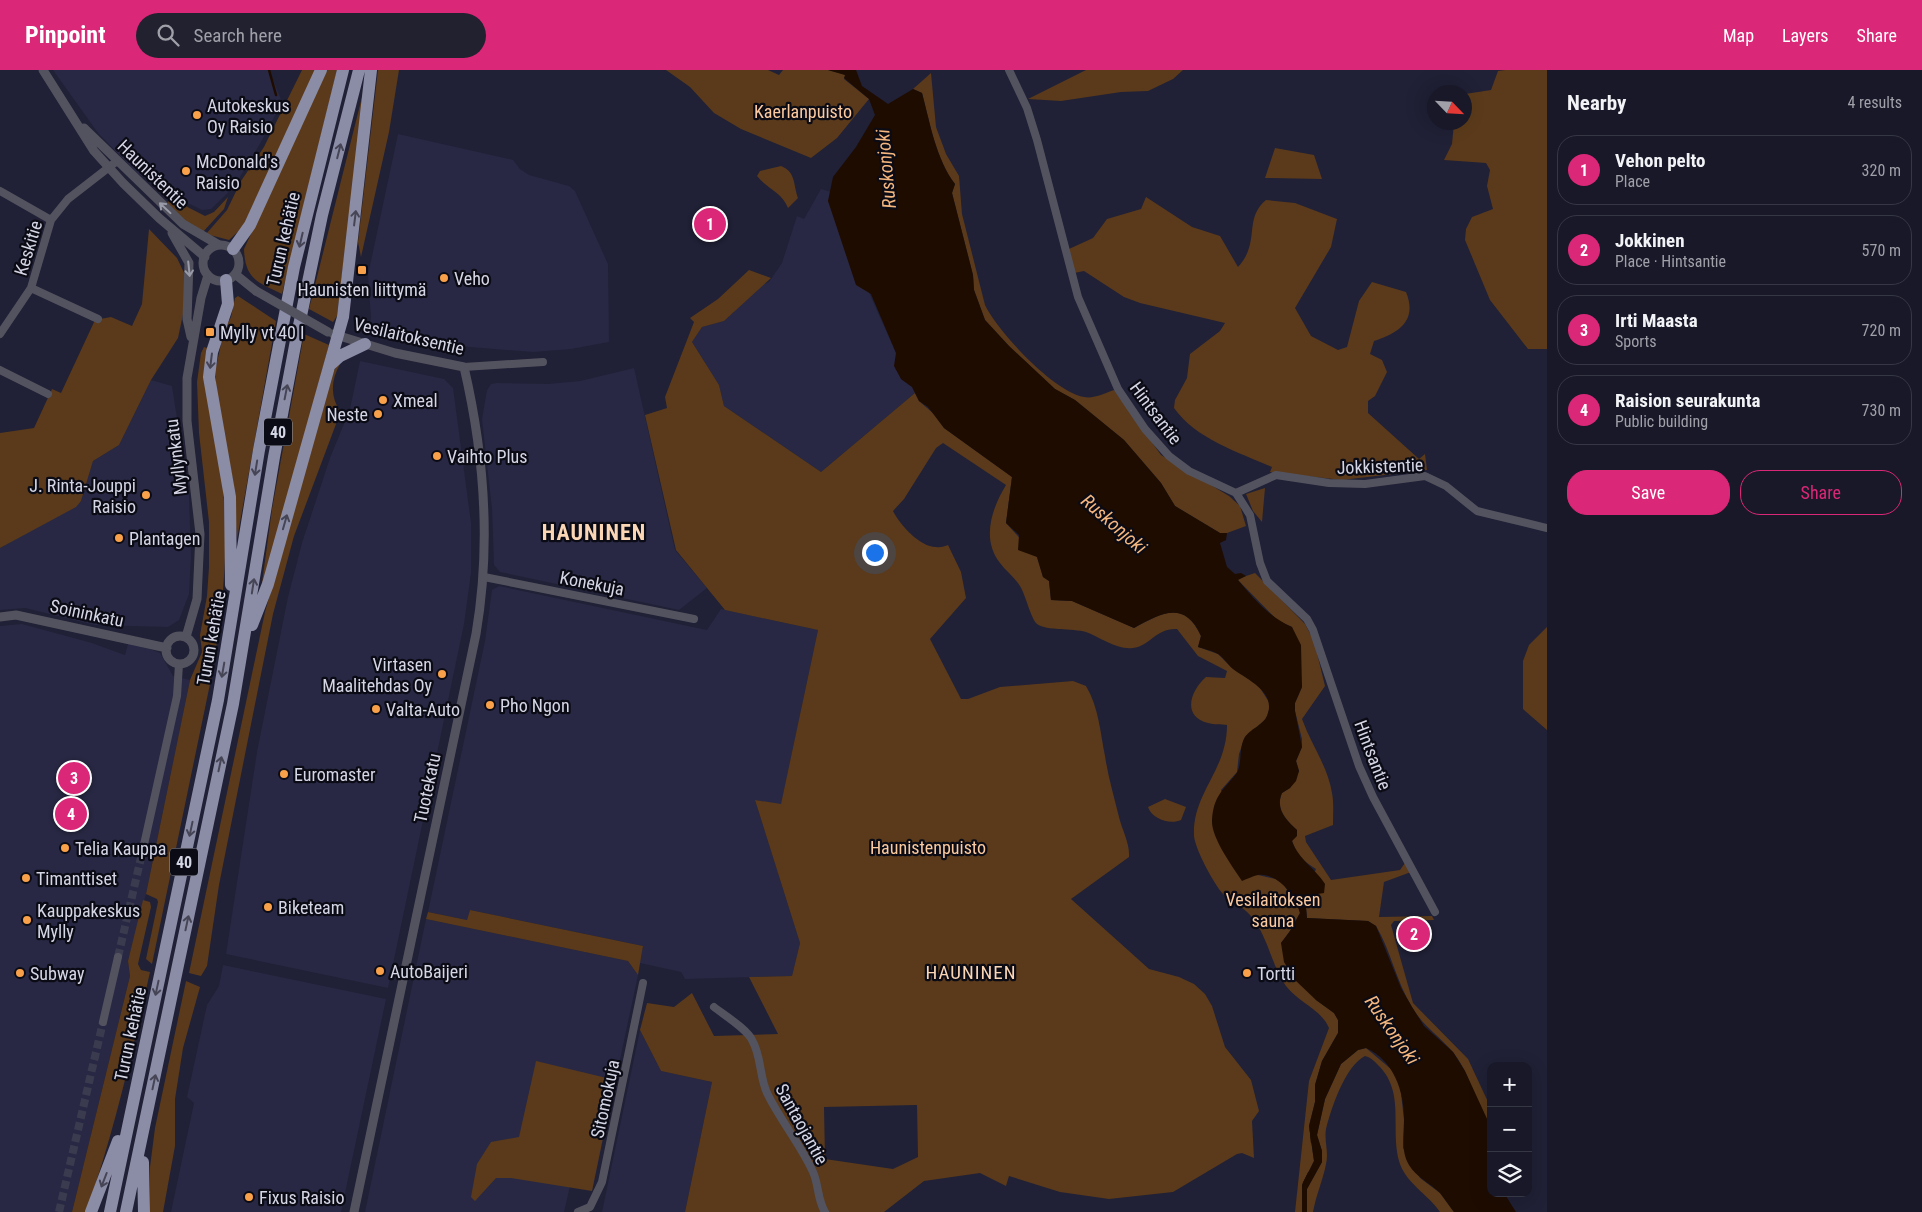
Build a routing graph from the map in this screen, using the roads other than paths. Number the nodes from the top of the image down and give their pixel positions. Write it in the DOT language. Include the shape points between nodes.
graph roads {
  1 [pos="43,70"];
  2 [pos="321,70"];
  3 [pos="343,70"];
  4 [pos="359,70"];
  5 [pos="371,70"];
  6 [pos="1009,70"];
  7 [pos="73,115"];
  8 [pos="117,161"];
  9 [pos="109,167"];
  10 [pos="0,191"];
  11 [pos="51,220"];
  12 [pos="168,226"];
  13 [pos="219,245"];
  14 [pos="233,250"];
  15 [pos="205,257"];
  16 [pos="208,275"];
  17 [pos="231,277"];
  18 [pos="31,288"];
  19 [pos="98,319"];
  20 [pos="0,334"];
  21 [pos="333,334"];
  22 [pos="192,342"];
  23 [pos="364,344"];
  24 [pos="543,362"];
  25 [pos="330,365"];
  26 [pos="464,367"];
  27 [pos="0,370"];
  28 [pos="48,394"];
  29 [pos="1236,493"];
  30 [pos="1547,528"];
  31 [pos="484,577"];
  32 [pos="0,617"];
  33 [pos="694,619"];
  34 [pos="232,622"];
  35 [pos="186,638"];
  36 [pos="167,648"];
  37 [pos="242,652"];
  38 [pos="179,664"];
  39 [pos="143,849"];
  40 [pos="1434,912"];
  41 [pos="118,957"];
  42 [pos="643,983"];
  43 [pos="714,1007"];
  44 [pos="103,1022"];
  45 [pos="133,1102"];
  46 [pos="144,1130"];
  47 [pos="91,1212"];
  48 [pos="110,1212"];
  49 [pos="126,1212"];
  50 [pos="144,1212"];
  51 [pos="354,1212"];
  52 [pos="578,1212"];
  53 [pos="825,1212"];
  1 -- 7 [label="street, Haunistentie"];
  2 -- 14 [label="highway" via="250,225"];
  3 -- 34 [label="highway, Turun kehätie / 40, one-way" via="294,267 259,450"];
  37 -- 4 [label="highway, Turun kehätie / 40, one-way" via="297,335 322,215"];
  21 -- 5 [label="highway, one-way" via="346,296"];
  6 -- 29 [label="street, Hintsantie" via="1035,132 1078,297 1118,389 1169,456 1189,471"];
  7 -- 8 [label="street, Haunistentie"];
  7 -- 9 [label="street, Haunistentie" via="87,141"];
  8 -- 9 [label="street, Keskitie"];
  13 -- 8 [label="street, Haunistentie, one-way" via="183,224"];
  9 -- 11 [label="street, Keskitie" via="68,199"];
  9 -- 12 [label="street, Haunistentie"];
  10 -- 11 [label="street"];
  11 -- 18 [label="street, Keskitie"];
  12 -- 15 [label="street, Haunistentie"];
  12 -- 22 [label="street, one-way" via="189,264 187,319"];
  13 -- 14 [label="street"];
  13 -- 15 [label="street" via="210,249"];
  14 -- 17 [label="street" via="239,262"];
  15 -- 16 [label="street"];
  16 -- 17 [label="street" via="215,279"];
  16 -- 22 [label="street, Myllynkatu"];
  17 -- 21 [label="street, bridge"];
  17 -- 34 [label="highway, one-way" via="228,304 212,352 210,377 230,497"];
  18 -- 19 [label="street"];
  18 -- 20 [label="street, Keskitie"];
  21 -- 23 [label="street, Vesilaitoksentie"];
  21 -- 25 [label="highway"];
  22 -- 35 [label="street, Myllynkatu" via="187,378 188,422 200,551 196,599"];
  23 -- 25 [label="highway"];
  23 -- 26 [label="street, Vesilaitoksentie"];
  24 -- 26 [label="street, Vesilaitoksentie"];
  37 -- 25 [label="highway, one-way" via="268,584"];
  26 -- 31 [label="street, Tuotekatu" via="471,396 480,478"];
  27 -- 28 [label="street"];
  29 -- 30 [label="street, Jokkistentie" via="1276,475 1330,483 1365,484 1425,476 1446,486 1477,511"];
  29 -- 40 [label="street, Hintsantie" via="1250,515 1267,580 1307,618 1313,630 1359,766"];
  31 -- 33 [label="street, Konekuja"];
  31 -- 51 [label="street, Tuotekatu" via="476,634"];
  32 -- 36 [label="street, Soininkatu" via="16,615"];
  34 -- 45 [label="highway, Turun kehätie / 40, one-way"];
  35 -- 36 [label="street" via="174,638"];
  35 -- 38 [label="street" via="193,644 194,653 187,662"];
  36 -- 38 [label="street" via="168,656"];
  46 -- 37 [label="highway, Turun kehätie / 40, one-way"];
  38 -- 39 [label="street" via="177,696"];
  41 -- 44 [label="street"];
  42 -- 52 [label="street, Sitomokuja" via="602,1182 590,1206"];
  43 -- 53 [label="street, Santaojantie" via="752,1039 767,1094 811,1167 818,1184 818,1198"];
  45 -- 47 [label="highway, one-way"];
  45 -- 48 [label="highway, Turun kehätie / 40"];
  46 -- 49 [label="highway, Turun kehätie / 40"];
  46 -- 50 [label="highway"];
}
